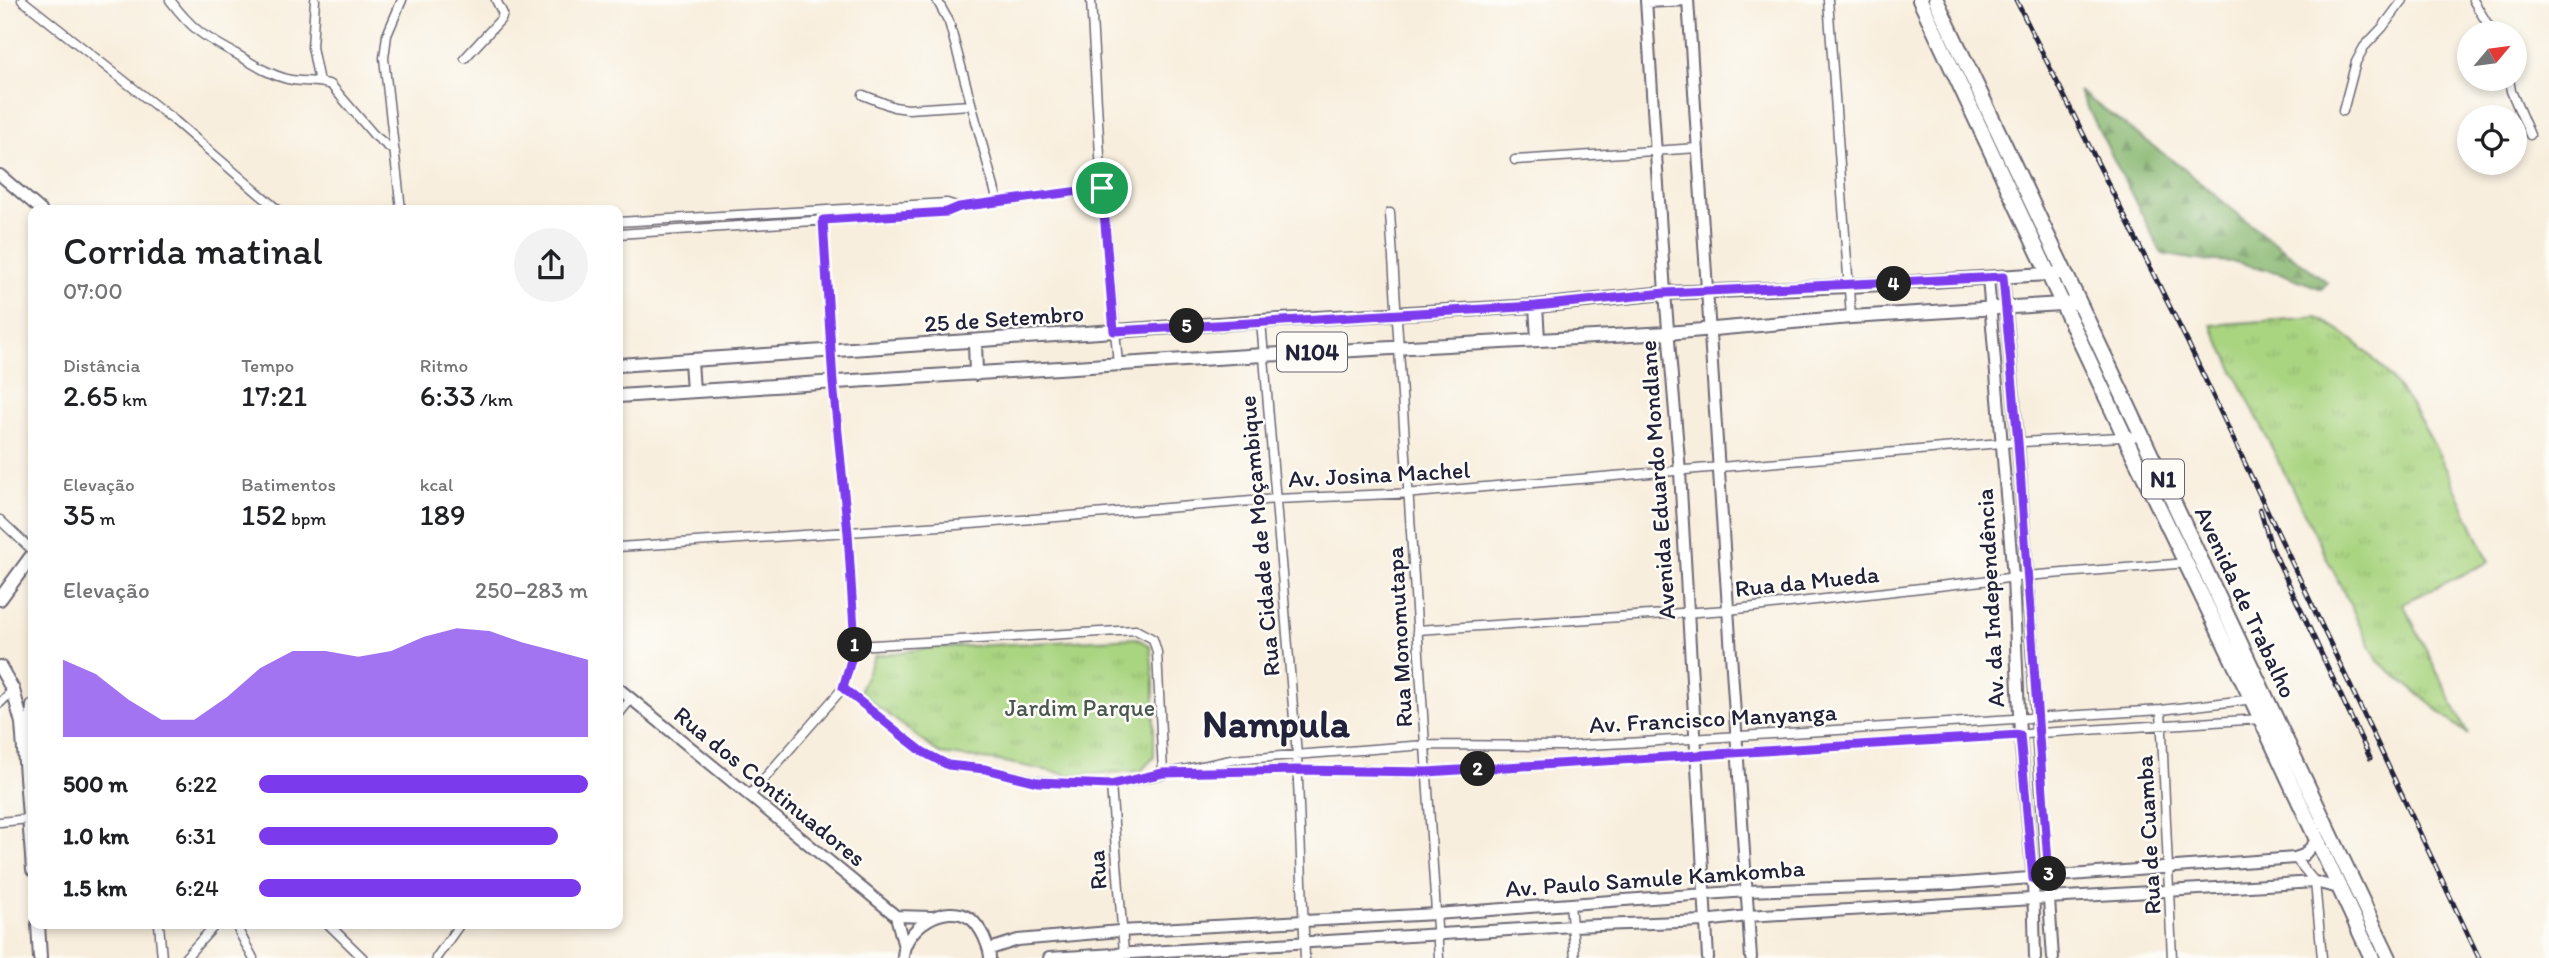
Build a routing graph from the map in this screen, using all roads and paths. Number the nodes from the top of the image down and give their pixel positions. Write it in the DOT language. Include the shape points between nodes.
graph roads {
  1 [pos="22,0"];
  2 [pos="170,0"];
  3 [pos="315,0"];
  4 [pos="402,0"];
  5 [pos="496,0"];
  6 [pos="937,0"];
  7 [pos="1091,0"];
  8 [pos="1688,0"];
  9 [pos="1828,0"];
  10 [pos="1920,0"];
  11 [pos="1936,0"];
  12 [pos="2403,0"];
  13 [pos="2473,0"];
  14 [pos="1646,1"];
  15 [pos="2486,21"];
  16 [pos="1942,34"];
  17 [pos="465,58"];
  18 [pos="319,82"];
  19 [pos="2511,91"];
  20 [pos="863,95"];
  21 [pos="971,105"];
  22 [pos="2343,111"];
  23 [pos="2530,135"];
  24 [pos="1698,148"];
  25 [pos="1655,150"];
  26 [pos="395,152"];
  27 [pos="1515,160"];
  28 [pos="0,175"];
  29 [pos="1102,188"];
  30 [pos="998,202"];
  31 [pos="35,205"];
  32 [pos="272,205"];
  33 [pos="400,205"];
  34 [pos="1390,213"];
  35 [pos="823,216"];
  36 [pos="623,222"];
  37 [pos="623,234"];
  38 [pos="2056,274"];
  39 [pos="2003,277"];
  40 [pos="1988,278"];
  41 [pos="1849,286"];
  42 [pos="1707,291"];
  43 [pos="1665,293"];
  44 [pos="2071,304"];
  45 [pos="1536,306"];
  46 [pos="2006,308"];
  47 [pos="1991,310"];
  48 [pos="1398,313"];
  49 [pos="1851,317"];
  50 [pos="1261,321"];
  51 [pos="1710,329"];
  52 [pos="1114,331"];
  53 [pos="1668,333"];
  54 [pos="1538,339"];
  55 [pos="975,341"];
  56 [pos="1400,348"];
  57 [pos="832,352"];
  58 [pos="1263,355"];
  59 [pos="691,361"];
  60 [pos="623,365"];
  61 [pos="1118,365"];
  62 [pos="976,374"];
  63 [pos="833,383"];
  64 [pos="693,391"];
  65 [pos="623,396"];
  66 [pos="2143,436"];
  67 [pos="2125,437"];
  68 [pos="2018,442"];
  69 [pos="2001,443"];
  70 [pos="1719,468"];
  71 [pos="1679,472"];
  72 [pos="1410,493"];
  73 [pos="1276,499"];
  74 [pos="0,520"];
  75 [pos="848,533"];
  76 [pos="623,547"];
  77 [pos="28,548"];
  78 [pos="28,560"];
  79 [pos="2201,562"];
  80 [pos="2185,564"];
  81 [pos="2026,576"];
  82 [pos="2013,578"];
  83 [pos="0,598"];
  84 [pos="1728,610"];
  85 [pos="1687,611"];
  86 [pos="1417,630"];
  87 [pos="855,646"];
  88 [pos="0,667"];
  89 [pos="843,688"];
  90 [pos="13,690"];
  91 [pos="623,692"];
  92 [pos="2259,698"];
  93 [pos="631,699"];
  94 [pos="0,703"];
  95 [pos="623,709"];
  96 [pos="2161,710"];
  97 [pos="2036,718"];
  98 [pos="2267,718"];
  99 [pos="2019,719"];
  100 [pos="2162,726"];
  101 [pos="2037,733"];
  102 [pos="2020,735"];
  103 [pos="1736,736"];
  104 [pos="1696,739"];
  105 [pos="1626,743"];
  106 [pos="1425,746"];
  107 [pos="1568,746"];
  108 [pos="1737,753"];
  109 [pos="1297,755"];
  110 [pos="1696,756"];
  111 [pos="1627,760"];
  112 [pos="1570,764"];
  113 [pos="1297,770"];
  114 [pos="1427,772"];
  115 [pos="1163,773"];
  116 [pos="28,780"];
  117 [pos="2307,784"];
  118 [pos="1111,785"];
  119 [pos="2293,792"];
  120 [pos="27,795"];
  121 [pos="749,796"];
  122 [pos="28,819"];
  123 [pos="0,822"];
  124 [pos="2317,840"];
  125 [pos="2295,858"];
  126 [pos="2168,869"];
  127 [pos="2049,877"];
  128 [pos="2033,879"];
  129 [pos="2315,882"];
  130 [pos="2339,888"];
  131 [pos="1747,891"];
  132 [pos="2170,891"];
  133 [pos="1705,894"];
  134 [pos="2049,898"];
  135 [pos="2034,900"];
  136 [pos="1570,904"];
  137 [pos="1436,914"];
  138 [pos="896,916"];
  139 [pos="1748,916"];
  140 [pos="931,917"];
  141 [pos="1303,921"];
  142 [pos="1705,921"];
  143 [pos="1573,926"];
  144 [pos="37,929"];
  145 [pos="159,929"];
  146 [pos="211,929"];
  147 [pos="238,929"];
  148 [pos="333,929"];
  149 [pos="456,929"];
  150 [pos="1120,930"];
  151 [pos="1437,935"];
  152 [pos="1303,942"];
  153 [pos="904,952"];
  154 [pos="990,953"];
  155 [pos="1124,953"];
  156 [pos="40,958"];
  157 [pos="162,958"];
  158 [pos="185,958"];
  159 [pos="253,958"];
  160 [pos="363,958"];
  161 [pos="436,958"];
  162 [pos="1049,958"];
  163 [pos="1305,958"];
  164 [pos="1439,958"];
  165 [pos="1575,958"];
  166 [pos="1708,958"];
  167 [pos="1751,958"];
  168 [pos="2035,958"];
  169 [pos="2053,958"];
  170 [pos="2172,958"];
  171 [pos="2322,958"];
  172 [pos="2372,958"];
  173 [pos="2389,958"];
  1 -- 32 [label="street"];
  2 -- 18 [label="street" via="200,34 264,72 299,82"];
  3 -- 18 [label="street" via="312,47"];
  4 -- 26 [label="street" via="387,35 384,58"];
  5 -- 17 [label="street" via="501,19"];
  6 -- 21 [label="street" via="948,22"];
  7 -- 29 [label="street"];
  8 -- 14 [label="main road"];
  8 -- 24 [label="main road"];
  9 -- 41 [label="street"];
  10 -- 16 [label="highway, Avenida de Trabalho / N1"];
  11 -- 16 [label="highway, Avenida de Trabalho / N1"];
  12 -- 22 [label="street" via="2364,47"];
  13 -- 15 [label="street"];
  14 -- 25 [label="main road, Avenida Eduardo Mondlane"];
  16 -- 38 [label="highway, Avenida de Trabalho / N1"];
  18 -- 26 [label="street" via="335,88 374,135"];
  19 -- 23 [label="street"];
  20 -- 21 [label="street" via="908,109"];
  21 -- 30 [label="street"];
  24 -- 25 [label="street"];
  24 -- 42 [label="main road"];
  25 -- 27 [label="street"];
  25 -- 43 [label="main road, Avenida Eduardo Mondlane"];
  26 -- 33 [label="street"];
  28 -- 31 [label="main road"];
  29 -- 30 [label="street"];
  29 -- 52 [label="street"];
  30 -- 35 [label="street"];
  34 -- 48 [label="street, Rua Monomutapa"];
  35 -- 36 [label="street"];
  35 -- 37 [label="street"];
  35 -- 57 [label="street"];
  38 -- 39 [label="main road, 25 de Setembro / N104"];
  38 -- 44 [label="highway, Avenida de Trabalho / N1"];
  39 -- 40 [label="main road, 25 de Setembro / N104"];
  39 -- 46 [label="main road, Av. da Independência"];
  40 -- 41 [label="main road, 25 de Setembro / N104"];
  40 -- 47 [label="main road, Av. da Independência"];
  41 -- 42 [label="main road, 25 de Setembro / N104"];
  41 -- 49 [label="street"];
  42 -- 43 [label="main road, 25 de Setembro / N104"];
  42 -- 51 [label="main road"];
  43 -- 45 [label="main road, 25 de Setembro / N104"];
  43 -- 53 [label="main road, Avenida Eduardo Mondlane"];
  44 -- 46 [label="main road, N104"];
  44 -- 66 [label="highway, Avenida de Trabalho / N1"];
  44 -- 67 [label="highway, Avenida de Trabalho / N1"];
  45 -- 48 [label="main road, 25 de Setembro / N104"];
  45 -- 54 [label="main road"];
  46 -- 47 [label="main road, N104"];
  46 -- 68 [label="main road, Av. da Independência"];
  47 -- 49 [label="main road, N104"];
  47 -- 69 [label="main road, Av. da Independência"];
  48 -- 50 [label="main road, 25 de Setembro / N104"];
  48 -- 56 [label="street, Rua Monomutapa"];
  49 -- 51 [label="main road, N104"];
  50 -- 52 [label="main road, 25 de Setembro / N104"];
  50 -- 58 [label="street, Rua Cidade de Moçambique"];
  51 -- 53 [label="main road, N104"];
  51 -- 70 [label="main road"];
  52 -- 55 [label="main road, 25 de Setembro / N104"];
  52 -- 61 [label="street"];
  53 -- 54 [label="main road, N104"];
  53 -- 71 [label="main road, Avenida Eduardo Mondlane"];
  54 -- 56 [label="main road, N104"];
  55 -- 57 [label="main road, 25 de Setembro / N104"];
  55 -- 62 [label="main road"];
  56 -- 58 [label="main road, N104"];
  56 -- 72 [label="street, Rua Monomutapa"];
  57 -- 59 [label="main road, 25 de Setembro / N104"];
  57 -- 63 [label="street"];
  58 -- 61 [label="main road, N104"];
  58 -- 73 [label="street, Rua Cidade de Moçambique"];
  59 -- 60 [label="main road, 25 de Setembro / N104"];
  59 -- 64 [label="main road"];
  61 -- 62 [label="main road, N104"];
  62 -- 63 [label="main road, N104"];
  63 -- 64 [label="main road, N104"];
  63 -- 75 [label="street"];
  64 -- 65 [label="main road, N104"];
  66 -- 67 [label="street, Av. Josina Machel"];
  66 -- 79 [label="highway, Avenida de Trabalho / N1"];
  67 -- 68 [label="street, Av. Josina Machel"];
  67 -- 80 [label="highway, Avenida de Trabalho / N1"];
  68 -- 69 [label="street, Av. Josina Machel"];
  68 -- 81 [label="main road, Av. da Independência"];
  69 -- 70 [label="street, Av. Josina Machel"];
  69 -- 82 [label="main road, Av. da Independência"];
  70 -- 71 [label="street, Av. Josina Machel"];
  70 -- 84 [label="main road"];
  71 -- 72 [label="street, Av. Josina Machel"];
  71 -- 85 [label="main road, Avenida Eduardo Mondlane"];
  72 -- 73 [label="street, Av. Josina Machel"];
  72 -- 86 [label="street, Rua Monomutapa"];
  73 -- 75 [label="street, Av. Josina Machel"];
  73 -- 109 [label="street, Rua Cidade de Moçambique"];
  74 -- 77 [label="street"];
  75 -- 76 [label="street, Av. Josina Machel"];
  75 -- 87 [label="street"];
  78 -- 83 [label="main road"];
  79 -- 80 [label="street, Rua da Mueda"];
  79 -- 92 [label="highway, Avenida de Trabalho / N1"];
  80 -- 81 [label="street, Rua da Mueda"];
  80 -- 92 [label="highway, Avenida de Trabalho / N1"];
  81 -- 82 [label="street, Rua da Mueda"];
  81 -- 97 [label="main road, Av. da Independência"];
  82 -- 84 [label="street, Rua da Mueda"];
  82 -- 99 [label="main road, Av. da Independência"];
  84 -- 85 [label="street, Rua da Mueda"];
  84 -- 103 [label="main road"];
  85 -- 86 [label="street, Rua da Mueda"];
  85 -- 104 [label="main road, Avenida Eduardo Mondlane"];
  86 -- 106 [label="street, Rua Monomutapa"];
  87 -- 89 [label="street"];
  87 -- 115 [label="street" via="1136,630 1153,639 1157,652"];
  88 -- 90 [label="main road"];
  89 -- 118 [label="street, Av. Francisco Manyanga" via="923,752 948,765 1037,782"];
  89 -- 121 [label="street"];
  90 -- 94 [label="street"];
  90 -- 120 [label="main road" via="22,723"];
  91 -- 93 [label="main road, Rua dos Continuadores"];
  92 -- 96 [label="street, Av. Francisco Manyanga"];
  92 -- 98 [label="highway, Avenida de Trabalho / N1"];
  93 -- 95 [label="street"];
  93 -- 121 [label="main road, Rua dos Continuadores"];
  96 -- 97 [label="street, Av. Francisco Manyanga"];
  96 -- 100 [label="street, Rua de Cuamba"];
  97 -- 99 [label="street, Av. Francisco Manyanga"];
  97 -- 101 [label="main road, Av. da Independência"];
  98 -- 100 [label="street, Av. Francisco Manyanga"];
  98 -- 117 [label="highway, Avenida de Trabalho / N1"];
  98 -- 119 [label="highway, Avenida de Trabalho / N1"];
  99 -- 102 [label="main road, Av. da Independência"];
  99 -- 103 [label="street, Av. Francisco Manyanga"];
  100 -- 101 [label="street, Av. Francisco Manyanga"];
  100 -- 126 [label="street, Rua de Cuamba"];
  101 -- 102 [label="street, Av. Francisco Manyanga"];
  101 -- 127 [label="main road, Av. da Independência"];
  102 -- 108 [label="street, Av. Francisco Manyanga"];
  102 -- 128 [label="main road, Av. da Independência"];
  103 -- 104 [label="street, Av. Francisco Manyanga"];
  103 -- 108 [label="main road"];
  104 -- 105 [label="street, Av. Francisco Manyanga"];
  104 -- 110 [label="main road, Avenida Eduardo Mondlane"];
  105 -- 107 [label="street, Av. Francisco Manyanga"];
  105 -- 111 [label="street"];
  106 -- 107 [label="street, Av. Francisco Manyanga"];
  106 -- 109 [label="street, Av. Francisco Manyanga"];
  106 -- 114 [label="street, Rua Monomutapa"];
  107 -- 112 [label="street"];
  108 -- 110 [label="street, Av. Francisco Manyanga"];
  108 -- 131 [label="main road"];
  109 -- 113 [label="street, Rua Cidade de Moçambique"];
  109 -- 115 [label="street, Av. Francisco Manyanga"];
  110 -- 111 [label="street, Av. Francisco Manyanga"];
  110 -- 133 [label="main road, Avenida Eduardo Mondlane"];
  111 -- 112 [label="street, Av. Francisco Manyanga"];
  112 -- 114 [label="street, Av. Francisco Manyanga"];
  113 -- 114 [label="street, Av. Francisco Manyanga"];
  113 -- 115 [label="street, Av. Francisco Manyanga"];
  113 -- 141 [label="street, Rua Cidade de Moçambique"];
  114 -- 137 [label="street, Rua Monomutapa"];
  115 -- 118 [label="street, Av. Francisco Manyanga"];
  116 -- 120 [label="main road"];
  117 -- 119 [label="highway"];
  117 -- 173 [label="highway, Avenida de Trabalho / N1"];
  118 -- 150 [label="street, Rua"];
  119 -- 124 [label="highway, Avenida de Trabalho / N1"];
  120 -- 122 [label="main road"];
  121 -- 138 [label="main road, Rua dos Continuadores"];
  122 -- 123 [label="street"];
  124 -- 125 [label="main road"];
  124 -- 130 [label="highway, Avenida de Trabalho / N1"];
  125 -- 126 [label="main road, Av. Paulo Samule Kamkomba"];
  125 -- 129 [label="street"];
  126 -- 127 [label="main road, Av. Paulo Samule Kamkomba"];
  126 -- 132 [label="street, Rua de Cuamba"];
  127 -- 128 [label="main road, Av. Paulo Samule Kamkomba"];
  127 -- 134 [label="main road, Av. da Independência"];
  128 -- 131 [label="main road, Av. Paulo Samule Kamkomba"];
  128 -- 135 [label="main road, Av. da Independência"];
  129 -- 130 [label="main road, Av. Paulo Samule Kamkomba"];
  129 -- 132 [label="main road, Av. Paulo Samule Kamkomba"];
  129 -- 171 [label="street"];
  130 -- 172 [label="highway, Avenida de Trabalho / N1"];
  131 -- 133 [label="main road, Av. Paulo Samule Kamkomba"];
  131 -- 139 [label="main road"];
  132 -- 134 [label="main road, Av. Paulo Samule Kamkomba"];
  132 -- 170 [label="street, Rua de Cuamba"];
  133 -- 136 [label="main road, Av. Paulo Samule Kamkomba"];
  133 -- 142 [label="main road, Avenida Eduardo Mondlane"];
  134 -- 135 [label="main road, Av. Paulo Samule Kamkomba"];
  134 -- 169 [label="main road, Av. da Independência"];
  135 -- 139 [label="main road, Av. Paulo Samule Kamkomba"];
  135 -- 168 [label="main road, Av. da Independência"];
  136 -- 137 [label="main road, Av. Paulo Samule Kamkomba"];
  136 -- 143 [label="street"];
  137 -- 141 [label="main road, Av. Paulo Samule Kamkomba"];
  137 -- 151 [label="street, Rua Monomutapa"];
  138 -- 140 [label="main road"];
  138 -- 153 [label="main road"];
  139 -- 142 [label="main road, Av. Paulo Samule Kamkomba"];
  139 -- 167 [label="main road"];
  140 -- 153 [label="main road" via="916,928"];
  140 -- 154 [label="main road" via="955,914 970,918"];
  141 -- 150 [label="main road, Av. Paulo Samule Kamkomba"];
  141 -- 152 [label="street, Rua Cidade de Moçambique"];
  142 -- 143 [label="main road, Av. Paulo Samule Kamkomba"];
  142 -- 166 [label="main road, Avenida Eduardo Mondlane"];
  143 -- 151 [label="main road, Av. Paulo Samule Kamkomba"];
  143 -- 165 [label="street"];
  144 -- 156 [label="main road"];
  145 -- 157 [label="street"];
  146 -- 158 [label="street"];
  147 -- 159 [label="street"];
  148 -- 160 [label="street"];
  149 -- 161 [label="street"];
  150 -- 154 [label="main road, Av. Paulo Samule Kamkomba" via="1018,940"];
  150 -- 155 [label="street, Rua"];
  151 -- 152 [label="main road, Av. Paulo Samule Kamkomba"];
  151 -- 164 [label="street, Rua Monomutapa"];
  152 -- 155 [label="main road, Av. Paulo Samule Kamkomba"];
  152 -- 163 [label="street, Rua Cidade de Moçambique"];
  155 -- 162 [label="main road, Av. Paulo Samule Kamkomba"];
}
